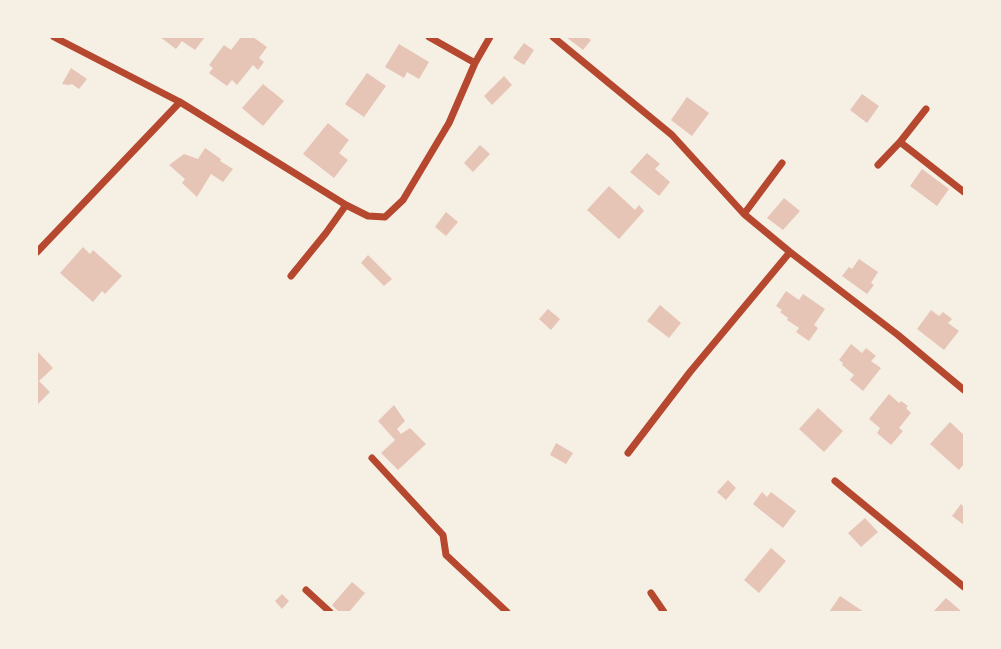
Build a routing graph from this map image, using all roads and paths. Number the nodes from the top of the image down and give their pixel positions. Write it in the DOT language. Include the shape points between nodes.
graph roads {
  1 [pos="54,37"];
  2 [pos="429,37"];
  3 [pos="490,37"];
  4 [pos="553,37"];
  5 [pos="475,63"];
  6 [pos="180,102"];
  7 [pos="926,109"];
  8 [pos="900,142"];
  9 [pos="782,163"];
  10 [pos="877,165"];
  11 [pos="964,192"];
  12 [pos="346,205"];
  13 [pos="744,214"];
  14 [pos="37,252"];
  15 [pos="790,252"];
  16 [pos="291,276"];
  17 [pos="964,390"];
  18 [pos="628,453"];
  19 [pos="372,458"];
  20 [pos="835,481"];
  21 [pos="964,587"];
  22 [pos="306,590"];
  23 [pos="651,593"];
  24 [pos="330,612"];
  25 [pos="507,612"];
  26 [pos="664,612"];
  1 -- 6 [label="street"];
  2 -- 5 [label="street"];
  3 -- 5 [label="street"];
  4 -- 13 [label="street" via="672,135"];
  5 -- 12 [label="street" via="449,124 403,200 385,217 368,216"];
  6 -- 12 [label="street"];
  6 -- 14 [label="street"];
  7 -- 8 [label="street"];
  8 -- 10 [label="street"];
  8 -- 11 [label="street"];
  9 -- 13 [label="street"];
  12 -- 16 [label="street"];
  13 -- 15 [label="street"];
  15 -- 17 [label="street"];
  15 -- 18 [label="street"];
  19 -- 25 [label="street" via="443,535 446,555"];
  20 -- 21 [label="street"];
  22 -- 24 [label="street"];
  23 -- 26 [label="street"];
}
